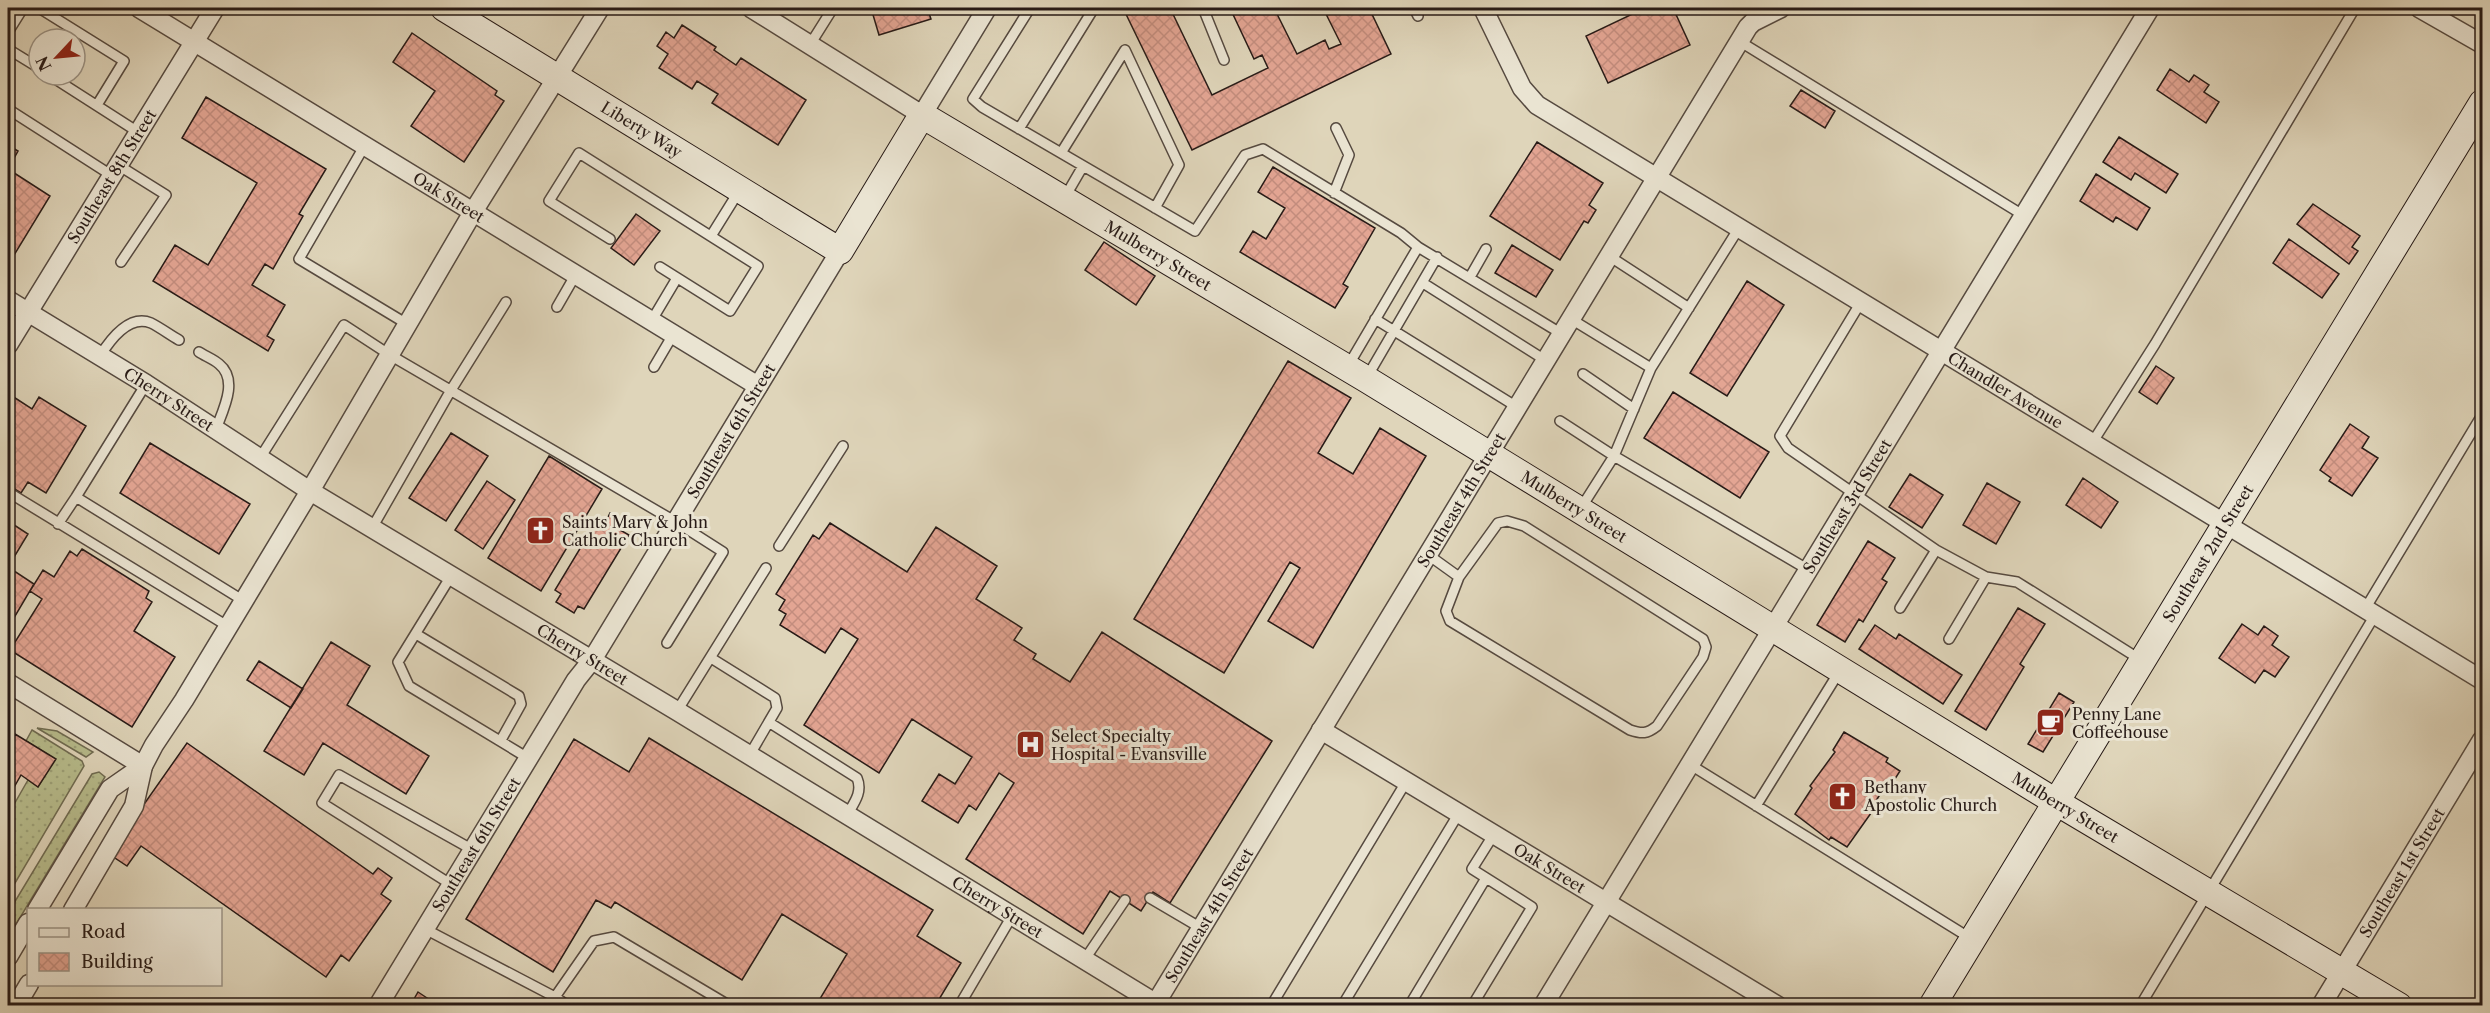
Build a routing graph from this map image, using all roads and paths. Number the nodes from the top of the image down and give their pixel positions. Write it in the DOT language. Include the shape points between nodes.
graph roads {
  1 [pos="23,8"];
  2 [pos="39,8"];
  3 [pos="214,8"];
  4 [pos="444,8"];
  5 [pos="600,8"];
  6 [pos="751,8"];
  7 [pos="833,8"];
  8 [pos="987,8"];
  9 [pos="1030,8"];
  10 [pos="1094,8"];
  11 [pos="1203,8"];
  12 [pos="1484,8"];
  13 [pos="1781,8"];
  14 [pos="2150,8"];
  15 [pos="2355,8"];
  16 [pos="2419,8"];
  17 [pos="148,10"];
  18 [pos="8,32"];
  19 [pos="195,41"];
  20 [pos="1739,41"];
  21 [pos="811,44"];
  22 [pos="2482,44"];
  23 [pos="8,49"];
  24 [pos="1224,60"];
  25 [pos="27,61"];
  26 [pos="557,76"];
  27 [pos="68,87"];
  28 [pos="2482,103"];
  29 [pos="97,105"];
  30 [pos="8,110"];
  31 [pos="922,115"];
  32 [pos="1336,128"];
  33 [pos="1019,129"];
  34 [pos="138,132"];
  35 [pos="364,145"];
  36 [pos="1060,153"];
  37 [pos="1083,166"];
  38 [pos="115,170"];
  39 [pos="1657,178"];
  40 [pos="740,189"];
  41 [pos="1334,193"];
  42 [pos="1064,199"];
  43 [pos="1155,208"];
  44 [pos="473,212"];
  45 [pos="2023,215"];
  46 [pos="1739,228"];
  47 [pos="711,236"];
  48 [pos="610,239"];
  49 [pos="1418,247"];
  50 [pos="1486,249"];
  51 [pos="840,251"];
  52 [pos="1609,256"];
  53 [pos="1437,257"];
  54 [pos="121,262"];
  55 [pos="660,267"];
  56 [pos="576,274"];
  57 [pos="1470,277"];
  58 [pos="677,278"];
  59 [pos="1423,283"];
  60 [pos="8,300"];
  61 [pos="506,302"];
  62 [pos="1861,303"];
  63 [pos="557,307"];
  64 [pos="1689,308"];
  65 [pos="27,312"];
  66 [pos="1375,319"];
  67 [pos="652,320"];
  68 [pos="407,324"];
  69 [pos="1566,327"];
  70 [pos="1394,330"];
  71 [pos="674,333"];
  72 [pos="179,340"];
  73 [pos="8,345"];
  74 [pos="1941,351"];
  75 [pos="199,352"];
  76 [pos="390,355"];
  77 [pos="100,356"];
  78 [pos="1545,360"];
  79 [pos="654,367"];
  80 [pos="1651,368"];
  81 [pos="1357,374"];
  82 [pos="1583,374"];
  83 [pos="147,384"];
  84 [pos="758,386"];
  85 [pos="451,390"];
  86 [pos="1517,407"];
  87 [pos="1634,409"];
  88 [pos="2482,415"];
  89 [pos="1560,421"];
  90 [pos="216,429"];
  91 [pos="2092,443"];
  92 [pos="843,446"];
  93 [pos="1489,453"];
  94 [pos="1614,456"];
  95 [pos="260,459"];
  96 [pos="310,491"];
  97 [pos="8,492"];
  98 [pos="1854,493"];
  99 [pos="76,497"];
  100 [pos="1580,509"];
  101 [pos="676,522"];
  102 [pos="58,524"];
  103 [pos="2226,525"];
  104 [pos="372,528"];
  105 [pos="779,546"];
  106 [pos="1936,550"];
  107 [pos="1427,554"];
  108 [pos="766,568"];
  109 [pos="1807,569"];
  110 [pos="451,576"];
  111 [pos="1459,577"];
  112 [pos="1986,577"];
  113 [pos="244,601"];
  114 [pos="1900,608"];
  115 [pos="2370,612"];
  116 [pos="1772,626"];
  117 [pos="229,627"];
  118 [pos="416,634"];
  119 [pos="1949,639"];
  120 [pos="667,643"];
  121 [pos="711,658"];
  122 [pos="592,660"];
  123 [pos="2143,661"];
  124 [pos="1841,670"];
  125 [pos="2482,680"];
  126 [pos="8,683"];
  127 [pos="677,711"];
  128 [pos="770,723"];
  129 [pos="1321,730"];
  130 [pos="501,740"];
  131 [pos="2482,740"];
  132 [pos="749,756"];
  133 [pos="528,758"];
  134 [pos="1689,764"];
  135 [pos="143,766"];
  136 [pos="1406,782"];
  137 [pos="2056,802"];
  138 [pos="1756,806"];
  139 [pos="1458,813"];
  140 [pos="848,815"];
  141 [pos="1494,834"];
  142 [pos="472,850"];
  143 [pos="1486,878"];
  144 [pos="452,885"];
  145 [pos="2208,892"];
  146 [pos="1150,898"];
  147 [pos="1125,900"];
  148 [pos="1606,902"];
  149 [pos="38,908"];
  150 [pos="74,908"];
  151 [pos="1012,916"];
  152 [pos="27,925"];
  153 [pos="1201,928"];
  154 [pos="425,929"];
  155 [pos="1972,940"];
  156 [pos="8,957"];
  157 [pos="1085,959"];
  158 [pos="2342,971"];
  159 [pos="28,986"];
  160 [pos="555,997"];
  161 [pos="16,1005"];
  162 [pos="378,1005"];
  163 [pos="568,1005"];
  164 [pos="730,1005"];
  165 [pos="959,1005"];
  166 [pos="1156,1005"];
  167 [pos="1271,1005"];
  168 [pos="1342,1005"];
  169 [pos="1409,1005"];
  170 [pos="1472,1005"];
  171 [pos="1543,1005"];
  172 [pos="1778,1005"];
  173 [pos="1932,1005"];
  174 [pos="2140,1005"];
  175 [pos="2321,1005"];
  176 [pos="2399,1005"];
  1 -- 18 [label="lane"];
  2 -- 29 [label="lane" via="124,61"];
  3 -- 19 [label="street, Southeast 8th Street"];
  4 -- 26 [label="street, Liberty Way"];
  5 -- 26 [label="street"];
  6 -- 21 [label="street, Mulberry Street"];
  7 -- 21 [label="lane"];
  8 -- 31 [label="street, Southeast 6th Street"];
  9 -- 33 [label="lane" via="973,99"];
  10 -- 33 [label="lane"];
  11 -- 24 [label="lane"];
  12 -- 39 [label="street, Chandler Avenue" via="1529,99"];
  13 -- 20 [label="street, Southeast 4th Street" via="1753,22"];
  14 -- 45 [label="street, Southeast 3rd Street"];
  15 -- 91 [label="lane"];
  16 -- 22 [label="street"];
  17 -- 19 [label="street, Oak Street"];
  19 -- 34 [label="street, Southeast 8th Street"];
  19 -- 35 [label="street, Oak Street"];
  20 -- 39 [label="street, Southeast 4th Street"];
  20 -- 45 [label="lane"];
  21 -- 31 [label="street, Mulberry Street"];
  23 -- 25 [label="lane"];
  26 -- 40 [label="street, Liberty Way"];
  26 -- 44 [label="street"];
  27 -- 29 [label="lane"];
  28 -- 103 [label="street, Southeast 2nd Street"];
  29 -- 34 [label="lane"];
  30 -- 38 [label="lane"];
  31 -- 42 [label="street, Mulberry Street"];
  31 -- 51 [label="street, Southeast 6th Street"];
  32 -- 41 [label="lane" via="1349,155"];
  33 -- 36 [label="lane"];
  34 -- 38 [label="street, Southeast 8th Street"];
  35 -- 44 [label="street, Oak Street"];
  35 -- 68 [label="lane" via="299,259"];
  36 -- 37 [label="lane"];
  36 -- 43 [label="lane" via="1125,50 1179,165"];
  37 -- 42 [label="lane"];
  37 -- 43 [label="lane"];
  38 -- 54 [label="lane" via="166,195"];
  38 -- 65 [label="street, Southeast 8th Street"];
  39 -- 46 [label="street, Chandler Avenue"];
  39 -- 52 [label="street, Southeast 4th Street"];
  40 -- 47 [label="lane"];
  40 -- 51 [label="street, Liberty Way"];
  41 -- 43 [label="lane" via="1263,149 1245,155 1195,231"];
  41 -- 49 [label="lane"];
  42 -- 81 [label="street, Mulberry Street"];
  44 -- 56 [label="street, Oak Street"];
  44 -- 68 [label="street"];
  45 -- 74 [label="street, Southeast 3rd Street"];
  46 -- 62 [label="street, Chandler Avenue"];
  46 -- 64 [label="lane"];
  47 -- 48 [label="lane" via="579,153 549,201"];
  47 -- 58 [label="lane" via="758,266 730,311"];
  49 -- 53 [label="lane"];
  49 -- 66 [label="lane"];
  50 -- 57 [label="lane"];
  51 -- 84 [label="street, Southeast 6th Street"];
  52 -- 64 [label="lane"];
  52 -- 69 [label="street, Southeast 4th Street"];
  53 -- 57 [label="lane"];
  53 -- 59 [label="lane"];
  55 -- 58 [label="lane"];
  56 -- 63 [label="lane"];
  56 -- 67 [label="street, Oak Street"];
  57 -- 69 [label="lane"];
  58 -- 67 [label="lane"];
  59 -- 70 [label="lane"];
  59 -- 78 [label="lane"];
  60 -- 65 [label="street, Cherry Street"];
  61 -- 85 [label="lane"];
  62 -- 74 [label="street, Chandler Avenue"];
  62 -- 98 [label="lane" via="1780,436 1788,448"];
  64 -- 80 [label="lane"];
  65 -- 73 [label="street, Southeast 8th Street"];
  65 -- 77 [label="street, Cherry Street"];
  66 -- 70 [label="lane"];
  66 -- 81 [label="lane"];
  67 -- 71 [label="street, Oak Street"];
  68 -- 76 [label="street"];
  69 -- 78 [label="street, Southeast 4th Street"];
  69 -- 80 [label="lane"];
  70 -- 81 [label="lane"];
  70 -- 86 [label="lane"];
  71 -- 79 [label="lane"];
  71 -- 84 [label="street, Oak Street"];
  72 -- 77 [label="lane" via="148,322 131,324 112,337"];
  74 -- 91 [label="street, Chandler Avenue"];
  74 -- 98 [label="street, Southeast 3rd Street"];
  75 -- 90 [label="lane" via="220,365 229,377 227,401"];
  76 -- 85 [label="lane"];
  76 -- 95 [label="lane" via="344,325"];
  76 -- 96 [label="street"];
  77 -- 83 [label="street, Cherry Street"];
  78 -- 86 [label="street, Southeast 4th Street"];
  80 -- 87 [label="lane"];
  81 -- 93 [label="street, Mulberry Street"];
  82 -- 87 [label="lane"];
  83 -- 90 [label="street, Cherry Street"];
  83 -- 99 [label="lane"];
  84 -- 101 [label="street, Southeast 6th Street"];
  85 -- 101 [label="lane"];
  85 -- 104 [label="lane"];
  86 -- 93 [label="street, Southeast 4th Street"];
  87 -- 94 [label="lane"];
  88 -- 115 [label="lane"];
  89 -- 94 [label="lane"];
  90 -- 95 [label="street, Cherry Street"];
  91 -- 103 [label="street, Chandler Avenue"];
  92 -- 105 [label="lane"];
  93 -- 100 [label="street, Mulberry Street"];
  93 -- 107 [label="street, Southeast 4th Street"];
  94 -- 100 [label="lane"];
  94 -- 109 [label="lane"];
  95 -- 96 [label="street, Cherry Street"];
  96 -- 104 [label="street, Cherry Street"];
  96 -- 113 [label="street"];
  97 -- 102 [label="lane"];
  98 -- 106 [label="lane"];
  98 -- 109 [label="street, Southeast 3rd Street"];
  99 -- 102 [label="lane"];
  99 -- 113 [label="lane"];
  100 -- 116 [label="street, Mulberry Street"];
  101 -- 120 [label="lane" via="723,552"];
  101 -- 122 [label="street, Southeast 6th Street"];
  102 -- 117 [label="lane"];
  103 -- 115 [label="street, Chandler Avenue"];
  103 -- 123 [label="street, Southeast 2nd Street"];
  104 -- 110 [label="street, Cherry Street"];
  106 -- 112 [label="lane"];
  106 -- 114 [label="lane"];
  107 -- 111 [label="lane"];
  107 -- 129 [label="street, Southeast 4th Street"];
  108 -- 121 [label="lane"];
  109 -- 116 [label="street, Southeast 3rd Street"];
  110 -- 118 [label="lane"];
  110 -- 122 [label="street, Cherry Street"];
  111 -- 111 [label="lane" via="1498,523 1507,521 1524,526 1703,639 1703,657 1657,726 1640,734 1450,621 1446,611"];
  112 -- 119 [label="lane"];
  112 -- 123 [label="lane" via="2017,582"];
  113 -- 117 [label="street"];
  115 -- 125 [label="street, Chandler Avenue"];
  115 -- 145 [label="lane"];
  116 -- 124 [label="street, Mulberry Street"];
  116 -- 134 [label="street, Southeast 3rd Street"];
  117 -- 135 [label="street"];
  118 -- 130 [label="lane" via="398,662 409,686"];
  118 -- 130 [label="lane" via="519,696 521,704"];
  121 -- 127 [label="lane"];
  121 -- 128 [label="lane" via="775,698 777,708"];
  122 -- 127 [label="street, Cherry Street"];
  122 -- 133 [label="street, Southeast 6th Street"];
  123 -- 137 [label="street, Southeast 2nd Street"];
  124 -- 137 [label="street, Mulberry Street"];
  124 -- 138 [label="lane"];
  126 -- 135 [label="street"];
  127 -- 132 [label="street, Cherry Street"];
  128 -- 132 [label="lane"];
  128 -- 140 [label="lane" via="857,778 858,796"];
  129 -- 136 [label="street, Oak Street"];
  129 -- 153 [label="street, Southeast 4th Street"];
  130 -- 133 [label="lane"];
  131 -- 158 [label="street, Southeast 1st Street"];
  132 -- 140 [label="street, Cherry Street"];
  133 -- 142 [label="street, Southeast 6th Street"];
  134 -- 138 [label="lane"];
  134 -- 148 [label="street, Southeast 3rd Street"];
  135 -- 149 [label="street" via="110,789"];
  135 -- 150 [label="street" via="134,806"];
  136 -- 139 [label="street, Oak Street"];
  136 -- 167 [label="lane"];
  137 -- 145 [label="street, Mulberry Street"];
  137 -- 155 [label="street, Southeast 2nd Street"];
  138 -- 155 [label="lane"];
  139 -- 141 [label="street, Oak Street"];
  139 -- 168 [label="lane"];
  140 -- 151 [label="street, Cherry Street"];
  141 -- 143 [label="lane" via="1472,869"];
  141 -- 148 [label="street, Oak Street"];
  142 -- 144 [label="street, Southeast 6th Street"];
  142 -- 144 [label="lane" via="339,775 322,803"];
  143 -- 169 [label="lane"];
  143 -- 170 [label="lane" via="1532,907"];
  144 -- 154 [label="street, Southeast 6th Street"];
  145 -- 158 [label="street, Mulberry Street"];
  145 -- 174 [label="lane"];
  146 -- 153 [label="lane"];
  147 -- 157 [label="lane"];
  148 -- 171 [label="street, Southeast 3rd Street"];
  148 -- 172 [label="street, Oak Street"];
  151 -- 157 [label="street, Cherry Street"];
  151 -- 165 [label="lane"];
  152 -- 156 [label="street"];
  153 -- 166 [label="street, Southeast 4th Street"];
  154 -- 160 [label="lane"];
  154 -- 162 [label="street, Southeast 6th Street"];
  155 -- 173 [label="street, Southeast 2nd Street"];
  157 -- 166 [label="street, Cherry Street"];
  158 -- 175 [label="street, Southeast 1st Street"];
  158 -- 176 [label="street, Mulberry Street"];
  159 -- 161 [label="street"];
  160 -- 163 [label="lane"];
  160 -- 164 [label="lane" via="594,941 614,937"];
}
